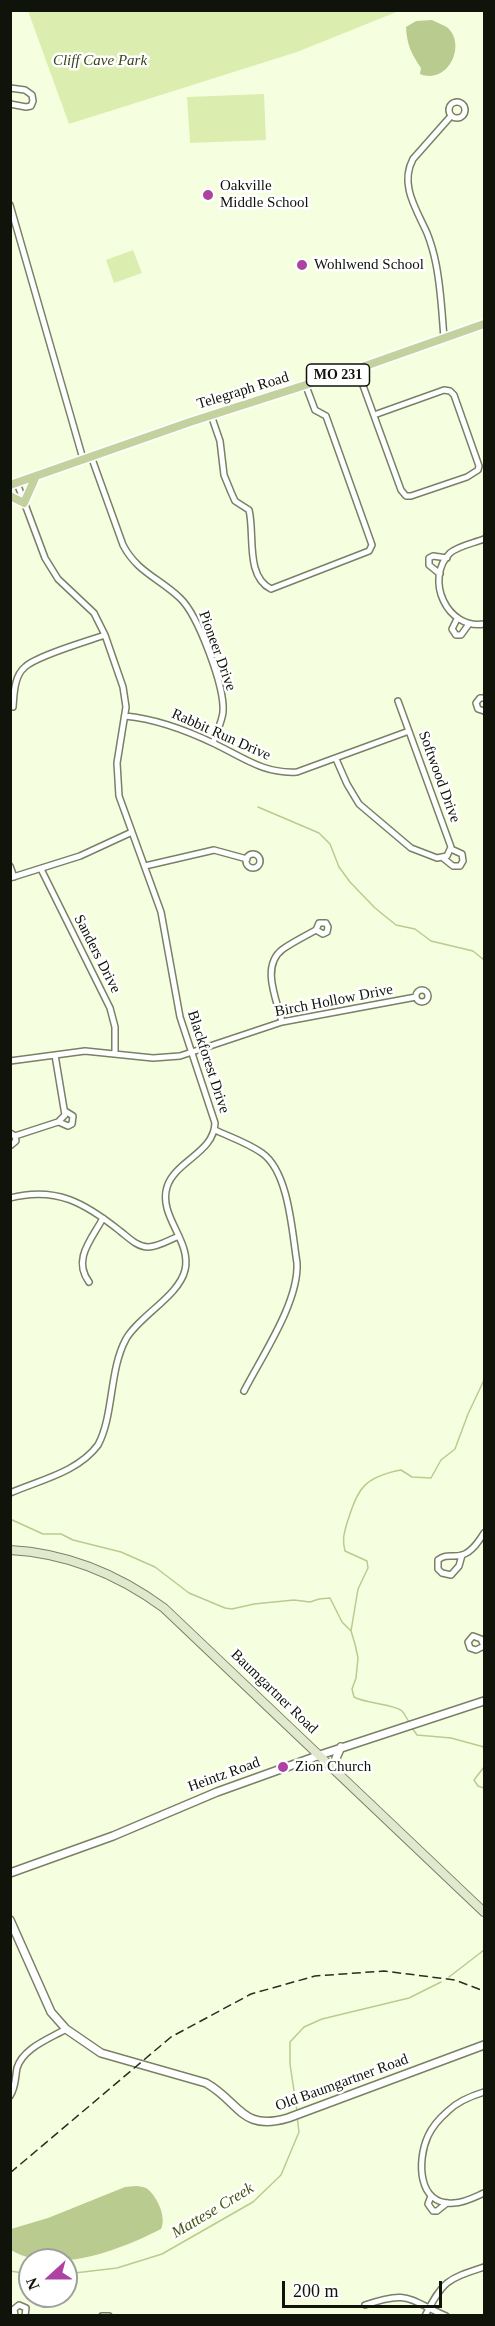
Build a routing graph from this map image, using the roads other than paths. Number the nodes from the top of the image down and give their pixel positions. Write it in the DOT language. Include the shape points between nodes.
graph roads {
  1 [pos="10,88"];
  2 [pos="10,104"];
  3 [pos="451,116"];
  4 [pos="10,205"];
  5 [pos="484,324"];
  6 [pos="444,338"];
  7 [pos="357,369"];
  8 [pos="306,386"];
  9 [pos="374,414"];
  10 [pos="211,415"];
  11 [pos="87,458"];
  12 [pos="36,476"];
  13 [pos="14,484"];
  14 [pos="10,496"];
  15 [pos="24,503"];
  16 [pos="484,539"];
  17 [pos="447,558"];
  18 [pos="440,574"];
  19 [pos="458,619"];
  20 [pos="469,624"];
  21 [pos="484,624"];
  22 [pos="105,635"];
  23 [pos="484,698"];
  24 [pos="398,701"];
  25 [pos="13,707"];
  26 [pos="484,711"];
  27 [pos="125,716"];
  28 [pos="409,731"];
  29 [pos="213,743"];
  30 [pos="336,759"];
  31 [pos="132,832"];
  32 [pos="451,849"];
  33 [pos="442,858"];
  34 [pos="247,859"];
  35 [pos="10,866"];
  36 [pos="145,866"];
  37 [pos="41,869"];
  38 [pos="12,878"];
  39 [pos="316,930"];
  40 [pos="416,997"];
  41 [pos="282,1022"];
  42 [pos="192,1053"];
  43 [pos="55,1054"];
  44 [pos="115,1054"];
  45 [pos="10,1061"];
  46 [pos="65,1111"];
  47 [pos="59,1122"];
  48 [pos="215,1130"];
  49 [pos="13,1134"];
  50 [pos="10,1146"];
  51 [pos="10,1198"];
  52 [pos="103,1218"];
  53 [pos="178,1236"];
  54 [pos="89,1282"];
  55 [pos="244,1391"];
  56 [pos="10,1493"];
  57 [pos="484,1533"];
  58 [pos="10,1550"];
  59 [pos="462,1555"];
  60 [pos="484,1701"];
  61 [pos="341,1748"];
  62 [pos="320,1755"];
  63 [pos="338,1771"];
  64 [pos="10,1873"];
  65 [pos="484,1912"];
  66 [pos="10,1920"];
  67 [pos="66,2029"];
  68 [pos="484,2045"];
  69 [pos="484,2092"];
  70 [pos="10,2096"];
  71 [pos="484,2193"];
  72 [pos="431,2196"];
  73 [pos="447,2203"];
  74 [pos="484,2266"];
  75 [pos="365,2305"];
  76 [pos="429,2308"];
  77 [pos="15,2316"];
  78 [pos="25,2316"];
  79 [pos="102,2316"];
  80 [pos="109,2316"];
  81 [pos="425,2316"];
  82 [pos="446,2316"];
  1 -- 2 [label="street" via="25,90 33,101 26,107"];
  3 -- 6 [label="street" via="413,159 407,178 436,263"];
  4 -- 11 [label="street, Pioneer Drive"];
  5 -- 6 [label="main road, Telegraph Road / MO 231"];
  6 -- 7 [label="main road, Telegraph Road / MO 231"];
  7 -- 8 [label="main road, Telegraph Road / MO 231"];
  7 -- 9 [label="street"];
  8 -- 10 [label="main road, Telegraph Road / MO 231"];
  8 -- 10 [label="street" via="315,410 326,416 372,545 369,551 271,589 264,586 258,575 252,557 249,510 235,501 224,475 220,441"];
  9 -- 9 [label="street" via="450,391 478,470 406,496"];
  10 -- 11 [label="main road, Telegraph Road / MO 231"];
  11 -- 12 [label="main road, Telegraph Road / MO 231"];
  11 -- 29 [label="street, Pioneer Drive" via="129,557 178,595 194,615 221,688 223,714"];
  12 -- 13 [label="main road, Telegraph Road / MO 231"];
  12 -- 15 [label="main road"];
  13 -- 15 [label="street, Blackforest Drive"];
  14 -- 15 [label="main road"];
  15 -- 22 [label="street, Blackforest Drive" via="51,569 94,613"];
  16 -- 17 [label="street" via="453,551"];
  17 -- 18 [label="street"];
  17 -- 18 [label="street" via="429,558 429,565"];
  18 -- 19 [label="street" via="442,597"];
  19 -- 20 [label="street"];
  19 -- 20 [label="street" via="452,629 456,635 461,635"];
  20 -- 21 [label="street"];
  22 -- 25 [label="street" via="24,667 14,687"];
  22 -- 27 [label="street, Blackforest Drive" via="123,687"];
  23 -- 26 [label="street" via="476,704"];
  24 -- 28 [label="street, Softwood Drive"];
  27 -- 29 [label="street, Rabbit Run Drive" via="161,722"];
  27 -- 31 [label="street, Blackforest Drive" via="117,785"];
  28 -- 30 [label="street, Rabbit Run Drive"];
  28 -- 32 [label="street, Softwood Drive"];
  29 -- 30 [label="street, Rabbit Run Drive" via="280,773 297,772"];
  30 -- 33 [label="street" via="359,804 411,848"];
  31 -- 36 [label="street, Blackforest Drive"];
  31 -- 37 [label="street"];
  32 -- 33 [label="street"];
  32 -- 33 [label="street, Softwood Drive" via="462,854 460,866"];
  34 -- 36 [label="street" via="214,850"];
  35 -- 38 [label="street"];
  36 -- 42 [label="street, Blackforest Drive" via="161,912 180,1017"];
  37 -- 38 [label="street"];
  37 -- 44 [label="street, Sanders Drive" via="110,1008"];
  39 -- 41 [label="street" via="274,958 270,973"];
  40 -- 41 [label="street, Birch Hollow Drive"];
  41 -- 42 [label="street, Birch Hollow Drive"];
  42 -- 44 [label="street, Birch Hollow Drive" via="153,1058"];
  42 -- 48 [label="street, Blackforest Drive" via="214,1115"];
  43 -- 44 [label="street, Birch Hollow Drive"];
  43 -- 45 [label="street, Birch Hollow Drive"];
  43 -- 46 [label="street"];
  46 -- 47 [label="street"];
  46 -- 47 [label="street" via="73,1116 72,1124"];
  47 -- 49 [label="street"];
  48 -- 53 [label="street, Blackforest Drive" via="208,1143 168,1185 166,1205"];
  48 -- 55 [label="street" via="263,1153 277,1170 297,1263 293,1296"];
  49 -- 50 [label="street" via="15,1143"];
  51 -- 52 [label="street" via="38,1193 56,1195 78,1202"];
  52 -- 53 [label="street" via="141,1246 154,1246"];
  52 -- 54 [label="street" via="82,1260 82,1271"];
  53 -- 56 [label="street, Blackforest Drive" via="186,1259 184,1274 124,1342 98,1445 79,1463"];
  57 -- 59 [label="street"];
  58 -- 62 [label="main road, Baumgartner Road" via="80,1563 153,1600"];
  59 -- 59 [label="street" via="444,1555 438,1560 438,1569 451,1575"];
  60 -- 61 [label="street, Heintz Road"];
  61 -- 62 [label="street, Heintz Road"];
  61 -- 63 [label="street" via="336,1758"];
  62 -- 63 [label="main road, Baumgartner Road"];
  62 -- 64 [label="street, Heintz Road"];
  63 -- 65 [label="main road, Baumgartner Road"];
  66 -- 67 [label="street, Old Baumgartner Road" via="51,2012"];
  67 -- 68 [label="street, Old Baumgartner Road" via="101,2053 206,2084 250,2119 269,2123"];
  67 -- 70 [label="street" via="26,2052"];
  69 -- 72 [label="street" via="455,2105 428,2135 421,2174"];
  71 -- 73 [label="street"];
  72 -- 73 [label="street"];
  72 -- 73 [label="street" via="428,2204 432,2211"];
  74 -- 76 [label="street" via="447,2281"];
  75 -- 76 [label="street" via="398,2296 409,2297"];
  76 -- 81 [label="street"];
  76 -- 82 [label="street"];
  77 -- 78 [label="street" via="14,2308 21,2305"];
  79 -- 80 [label="street"];
}
